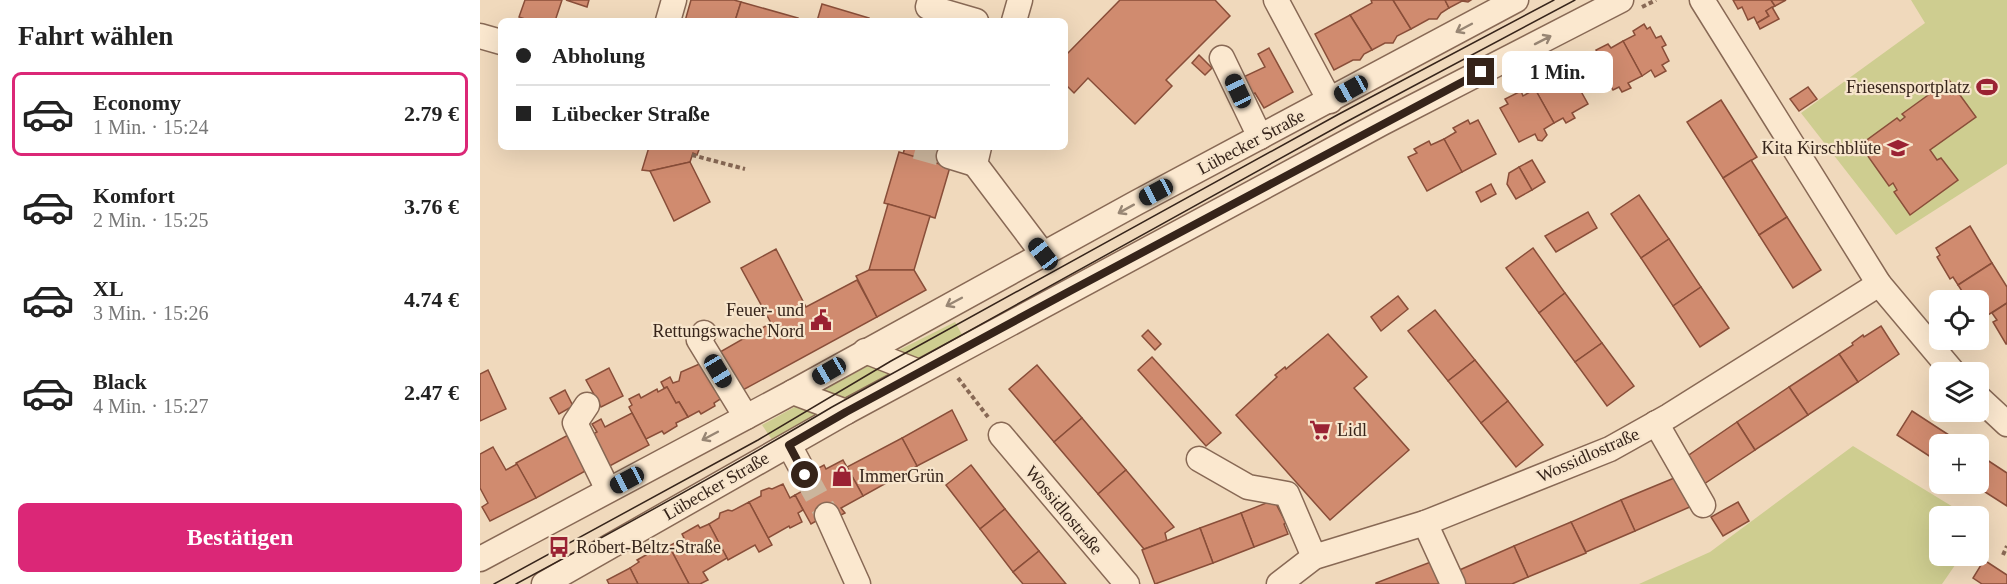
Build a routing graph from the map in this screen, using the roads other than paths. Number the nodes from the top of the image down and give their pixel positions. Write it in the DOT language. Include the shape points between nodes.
graph roads {
  1 [pos="674,0"];
  2 [pos="930,0"];
  3 [pos="1020,0"];
  4 [pos="1276,0"];
  5 [pos="1516,0"];
  6 [pos="1621,0"];
  7 [pos="1702,0"];
  8 [pos="669,18"];
  9 [pos="966,18"];
  10 [pos="1015,18"];
  11 [pos="480,36"];
  12 [pos="498,41"];
  13 [pos="1222,58"];
  14 [pos="1330,101"];
  15 [pos="1260,137"];
  16 [pos="949,156"];
  17 [pos="977,156"];
  18 [pos="1043,254"];
  19 [pos="1879,284"];
  20 [pos="704,333"];
  21 [pos="865,351"];
  22 [pos="1945,362"];
  23 [pos="920,372"];
  24 [pos="793,392"];
  25 [pos="586,405"];
  26 [pos="1989,407"];
  27 [pos="846,412"];
  28 [pos="746,417"];
  29 [pos="1656,423"];
  30 [pos="2007,424"];
  31 [pos="1001,435"];
  32 [pos="789,445"];
  33 [pos="1199,459"];
  34 [pos="805,475"];
  35 [pos="608,490"];
  36 [pos="1703,505"];
  37 [pos="827,515"];
  38 [pos="1425,523"];
  39 [pos="1314,557"];
  40 [pos="480,559"];
  41 [pos="543,584"];
  42 [pos="858,584"];
  43 [pos="1127,584"];
  44 [pos="1279,584"];
  45 [pos="1453,584"];
  1 -- 8 [label="street"];
  2 -- 9 [label="street" via="928,7"];
  3 -- 10 [label="street"];
  4 -- 14 [label="street"];
  5 -- 14 [label="street, Lübecker Straße, one-way"];
  23 -- 6 [label="street, Lübecker Straße, one-way" via="1382,123"];
  7 -- 19 [label="street"];
  11 -- 12 [label="street"];
  13 -- 15 [label="street"];
  14 -- 15 [label="street, Lübecker Straße"];
  15 -- 18 [label="street, Lübecker Straße, one-way"];
  16 -- 17 [label="street"];
  17 -- 18 [label="street"];
  18 -- 21 [label="street, Lübecker Straße, one-way"];
  19 -- 22 [label="street"];
  19 -- 29 [label="street, Wossidlostraße"];
  20 -- 28 [label="street" via="699,340"];
  21 -- 23 [label="street"];
  21 -- 24 [label="street, Lübecker Straße"];
  23 -- 27 [label="street, Lübecker Straße"];
  24 -- 27 [label="street"];
  24 -- 28 [label="street, Lübecker Straße"];
  25 -- 35 [label="street" via="575,423"];
  26 -- 30 [label="street"];
  27 -- 32 [label="street, Lübecker Straße"];
  28 -- 35 [label="street, Lübecker Straße, one-way"];
  29 -- 36 [label="street"];
  29 -- 38 [label="street, Wossidlostraße" via="1610,449"];
  31 -- 43 [label="street, Wossidlostraße"];
  32 -- 34 [label="street"];
  32 -- 41 [label="street, Lübecker Straße"];
  33 -- 39 [label="street" via="1248,487 1287,494"];
  35 -- 40 [label="street, Lübecker Straße"];
  37 -- 42 [label="street"];
  38 -- 39 [label="street, Wossidlostraße"];
  38 -- 45 [label="street"];
  39 -- 44 [label="street, Wossidlostraße"];
}
